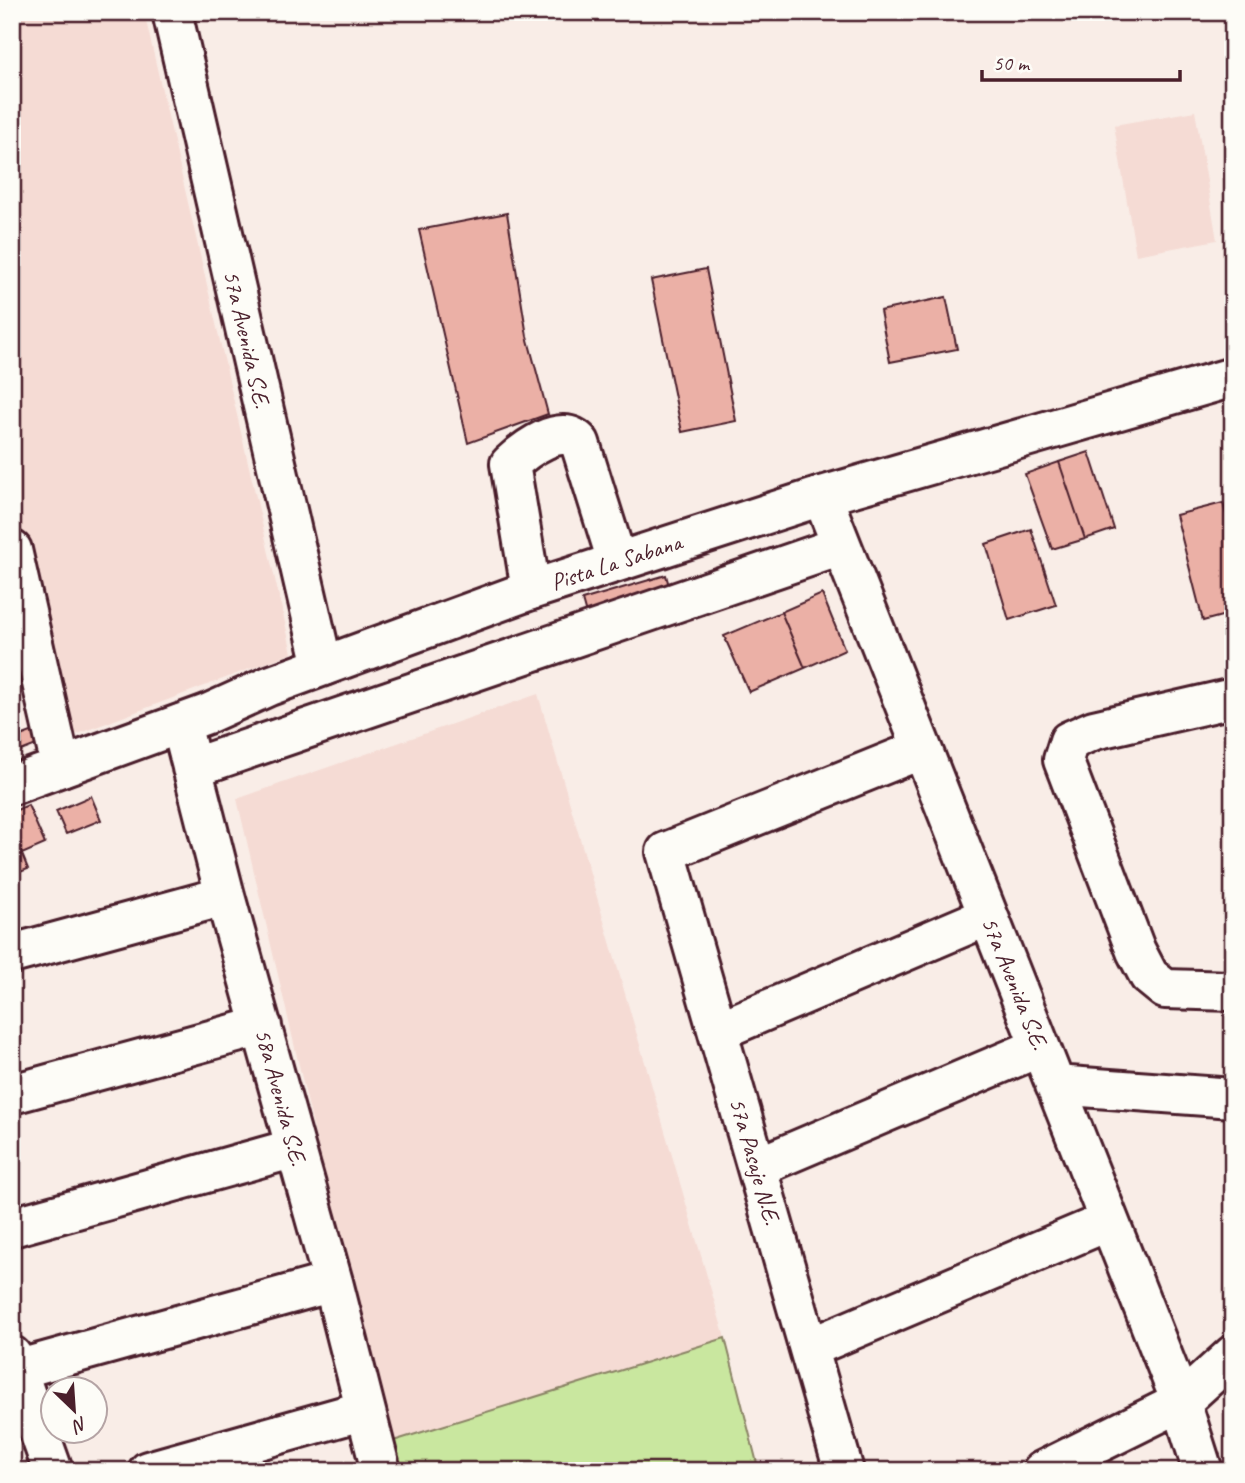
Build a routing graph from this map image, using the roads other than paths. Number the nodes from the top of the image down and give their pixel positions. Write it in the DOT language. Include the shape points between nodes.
graph roads {
  1 [pos="172,12"];
  2 [pos="1233,377"];
  3 [pos="822,496"];
  4 [pos="841,546"];
  5 [pos="12,550"];
  6 [pos="617,561"];
  7 [pos="531,590"];
  8 [pos="323,666"];
  9 [pos="1233,698"];
  10 [pos="181,724"];
  11 [pos="922,749"];
  12 [pos="61,767"];
  13 [pos="192,768"];
  14 [pos="12,785"];
  15 [pos="225,897"];
  16 [pos="988,916"];
  17 [pos="12,954"];
  18 [pos="1233,991"];
  19 [pos="262,1026"];
  20 [pos="718,1031"];
  21 [pos="1040,1047"];
  22 [pos="1055,1085"];
  23 [pos="12,1094"];
  24 [pos="1233,1098"];
  25 [pos="295,1148"];
  26 [pos="757,1167"];
  27 [pos="1109,1221"];
  28 [pos="12,1227"];
  29 [pos="333,1282"];
  30 [pos="809,1348"];
  31 [pos="1233,1355"];
  32 [pos="14,1365"];
  33 [pos="1181,1402"];
  34 [pos="365,1410"];
  35 [pos="53,1471"];
  36 [pos="148,1471"];
  37 [pos="381,1471"];
  38 [pos="845,1471"];
  39 [pos="1042,1471"];
  40 [pos="1203,1471"];
  1 -- 8 [label="street, 57a Avenida S.E."];
  2 -- 3 [label="street, Pista La Sabana"];
  3 -- 4 [label="street, 57a Avenida S.E."];
  3 -- 6 [label="street, Pista La Sabana"];
  4 -- 11 [label="street, 57a Avenida S.E."];
  4 -- 13 [label="street"];
  5 -- 12 [label="street"];
  6 -- 7 [label="street, Pista La Sabana"];
  6 -- 7 [label="street" via="580,443 568,434 535,443 510,464"];
  7 -- 8 [label="street, Pista La Sabana"];
  8 -- 10 [label="street, Pista La Sabana"];
  9 -- 18 [label="street" via="1094,730 1069,741 1063,760 1149,976 1166,989"];
  10 -- 12 [label="street, Pista La Sabana"];
  10 -- 13 [label="street, 58a Avenida S.E."];
  11 -- 16 [label="street, 57a Avenida S.E."];
  11 -- 20 [label="street, 57a Pasaje N.E." via="666,852"];
  12 -- 14 [label="street, Pista La Sabana"];
  13 -- 15 [label="street, 58a Avenida S.E."];
  15 -- 17 [label="street"];
  15 -- 19 [label="street, 58a Avenida S.E."];
  16 -- 20 [label="street"];
  16 -- 21 [label="street, 57a Avenida S.E."];
  19 -- 23 [label="street"];
  19 -- 25 [label="street, 58a Avenida S.E."];
  20 -- 26 [label="street, 57a Pasaje N.E."];
  21 -- 22 [label="street, 57a Avenida S.E."];
  21 -- 26 [label="street"];
  22 -- 24 [label="street"];
  22 -- 27 [label="street, 57a Avenida S.E."];
  25 -- 28 [label="street"];
  25 -- 29 [label="street, 58a Avenida S.E."];
  26 -- 30 [label="street, 57a Pasaje N.E."];
  27 -- 30 [label="street"];
  27 -- 33 [label="street, 57a Avenida S.E."];
  29 -- 32 [label="street"];
  29 -- 34 [label="street, 58a Avenida S.E."];
  30 -- 38 [label="street, 57a Pasaje N.E."];
  31 -- 33 [label="street"];
  32 -- 35 [label="street"];
  33 -- 39 [label="street"];
  33 -- 40 [label="street, 57a Avenida S.E."];
  34 -- 36 [label="street"];
  34 -- 37 [label="street, 58a Avenida S.E."];
}
